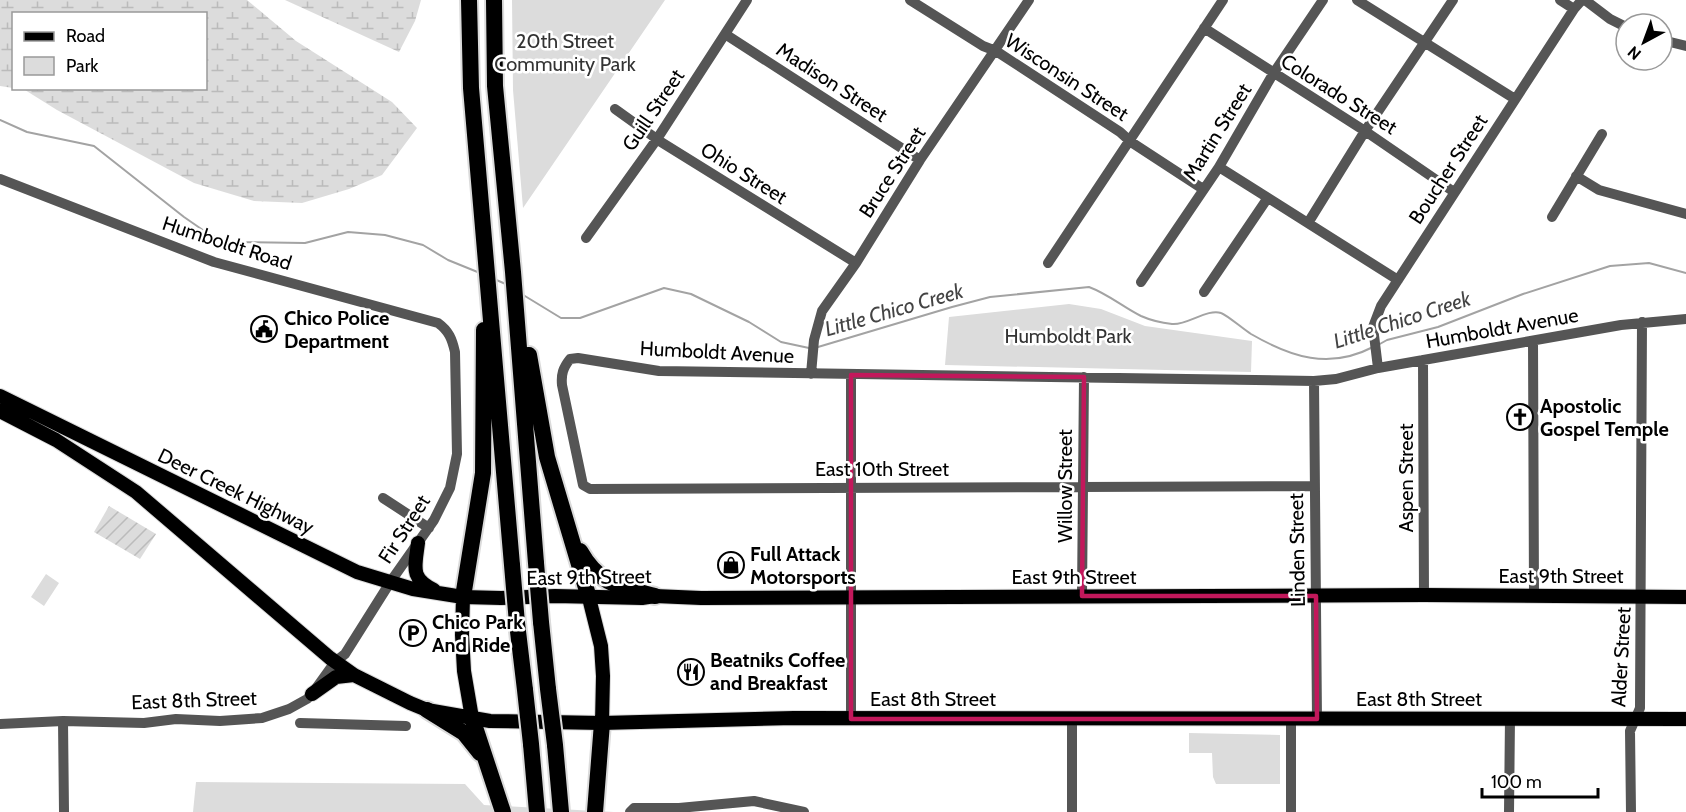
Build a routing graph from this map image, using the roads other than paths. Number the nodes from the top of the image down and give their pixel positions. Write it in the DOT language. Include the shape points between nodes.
graph roads {
  1 [pos="469,0"];
  2 [pos="494,0"];
  3 [pos="747,0"];
  4 [pos="910,0"];
  5 [pos="1029,0"];
  6 [pos="1224,0"];
  7 [pos="1323,0"];
  8 [pos="1357,0"];
  9 [pos="1453,0"];
  10 [pos="1560,0"];
  11 [pos="1584,0"];
  12 [pos="1574,9"];
  13 [pos="1614,21"];
  14 [pos="1204,28"];
  15 [pos="724,34"];
  16 [pos="1424,43"];
  17 [pos="996,51"];
  18 [pos="1273,74"];
  19 [pos="1515,99"];
  20 [pos="615,109"];
  21 [pos="1365,131"];
  22 [pos="1602,134"];
  23 [pos="657,139"];
  24 [pos="1131,142"];
  25 [pos="920,160"];
  26 [pos="1219,167"];
  27 [pos="1576,177"];
  28 [pos="0,179"];
  29 [pos="1203,189"];
  30 [pos="1454,192"];
  31 [pos="1267,199"];
  32 [pos="1686,214"];
  33 [pos="1552,217"];
  34 [pos="1308,223"];
  35 [pos="586,238"];
  36 [pos="856,263"];
  37 [pos="1048,263"];
  38 [pos="1398,280"];
  39 [pos="1141,282"];
  40 [pos="1204,292"];
  41 [pos="490,296"];
  42 [pos="519,310"];
  43 [pos="1686,319"];
  44 [pos="1642,322"];
  45 [pos="446,329"];
  46 [pos="1533,341"];
  47 [pos="570,359"];
  48 [pos="1423,360"];
  49 [pos="1378,368"];
  50 [pos="811,369"];
  51 [pos="851,375"];
  52 [pos="1084,377"];
  53 [pos="1314,381"];
  54 [pos="0,396"];
  55 [pos="0,411"];
  56 [pos="1083,486"];
  57 [pos="1314,486"];
  58 [pos="850,488"];
  59 [pos="383,498"];
  60 [pos="560,504"];
  61 [pos="429,528"];
  62 [pos="418,543"];
  63 [pos="391,581"];
  64 [pos="439,593"];
  65 [pos="1424,595"];
  66 [pos="655,596"];
  67 [pos="1082,596"];
  68 [pos="1316,596"];
  69 [pos="1534,596"];
  70 [pos="1642,596"];
  71 [pos="464,597"];
  72 [pos="1686,597"];
  73 [pos="589,598"];
  74 [pos="850,598"];
  75 [pos="335,662"];
  76 [pos="354,675"];
  77 [pos="312,694"];
  78 [pos="289,710"];
  79 [pos="427,710"];
  80 [pos="472,718"];
  81 [pos="850,718"];
  82 [pos="1510,718"];
  83 [pos="1686,718"];
  84 [pos="1317,719"];
  85 [pos="1635,719"];
  86 [pos="1072,720"];
  87 [pos="1291,720"];
  88 [pos="63,721"];
  89 [pos="602,723"];
  90 [pos="0,724"];
  91 [pos="406,726"];
  92 [pos="486,761"];
  93 [pos="64,812"];
  94 [pos="503,812"];
  95 [pos="537,812"];
  96 [pos="561,812"];
  97 [pos="595,812"];
  98 [pos="630,812"];
  99 [pos="804,812"];
  100 [pos="1072,812"];
  101 [pos="1291,812"];
  102 [pos="1509,812"];
  103 [pos="1631,812"];
  1 -- 41 [label="highway" via="471,88"];
  2 -- 42 [label="highway" via="495,86"];
  3 -- 15 [label="street, Guill Street"];
  4 -- 17 [label="street, Wisconsin Street"];
  5 -- 17 [label="street, Bruce Street"];
  6 -- 14 [label="street"];
  7 -- 18 [label="street, Martin Street"];
  8 -- 16 [label="street"];
  9 -- 16 [label="street"];
  10 -- 12 [label="street"];
  11 -- 12 [label="street, Boucher Street"];
  11 -- 13 [label="street"];
  12 -- 19 [label="street, Boucher Street"];
  14 -- 18 [label="street, Colorado Street"];
  14 -- 24 [label="street"];
  15 -- 23 [label="street, Guill Street"];
  15 -- 25 [label="street, Madison Street"];
  16 -- 19 [label="street"];
  16 -- 21 [label="street"];
  17 -- 24 [label="street, Wisconsin Street"];
  17 -- 25 [label="street, Bruce Street"];
  18 -- 21 [label="street, Colorado Street"];
  18 -- 26 [label="street, Martin Street"];
  19 -- 30 [label="street, Boucher Street"];
  20 -- 23 [label="street, Ohio Street"];
  21 -- 30 [label="street, Colorado Street"];
  21 -- 34 [label="street"];
  22 -- 27 [label="street"];
  23 -- 35 [label="street, Guill Street"];
  23 -- 36 [label="street, Ohio Street"];
  24 -- 29 [label="street, Wisconsin Street"];
  24 -- 37 [label="street"];
  25 -- 36 [label="street, Bruce Street"];
  26 -- 29 [label="street, Martin Street"];
  26 -- 31 [label="street"];
  27 -- 32 [label="street" via="1599,190"];
  27 -- 33 [label="street"];
  28 -- 45 [label="street, Humboldt Road" via="214,262 427,319"];
  29 -- 39 [label="street, Martin Street"];
  30 -- 38 [label="street, Boucher Street"];
  31 -- 34 [label="street"];
  31 -- 40 [label="street"];
  34 -- 38 [label="street"];
  36 -- 50 [label="street, Bruce Street" via="822,311"];
  38 -- 49 [label="street, Boucher Street" via="1373,327"];
  41 -- 71 [label="highway" via="484,309 483,472"];
  41 -- 95 [label="highway, bridge"];
  42 -- 60 [label="highway" via="547,458"];
  42 -- 96 [label="highway, bridge" via="536,563"];
  43 -- 44 [label="street, Humboldt Avenue"];
  44 -- 46 [label="street, Humboldt Avenue"];
  44 -- 70 [label="street, Alder Street"];
  45 -- 61 [label="street, Fir Street" via="455,352 457,453 450,488"];
  46 -- 48 [label="street, Humboldt Avenue"];
  46 -- 69 [label="street"];
  47 -- 50 [label="street, Humboldt Avenue" via="659,371"];
  47 -- 58 [label="street, East 10th Street" via="564,367 562,385 583,485 590,489"];
  48 -- 49 [label="street, Humboldt Avenue"];
  48 -- 65 [label="street, Aspen Street"];
  49 -- 53 [label="street, Humboldt Avenue"];
  50 -- 51 [label="street, Humboldt Avenue"];
  51 -- 52 [label="street, Humboldt Avenue"];
  51 -- 58 [label="street"];
  52 -- 53 [label="street, Humboldt Avenue"];
  52 -- 56 [label="street, Willow Street"];
  53 -- 57 [label="street, Linden Street"];
  54 -- 63 [label="main road, Deer Creek Highway" via="357,572"];
  55 -- 75 [label="main road" via="56,440 136,492"];
  56 -- 57 [label="street, East 10th Street"];
  56 -- 58 [label="street, East 10th Street"];
  56 -- 67 [label="street, Willow Street"];
  57 -- 68 [label="street, Linden Street"];
  58 -- 74 [label="street"];
  59 -- 61 [label="street"];
  60 -- 66 [label="highway" via="580,551 597,575 615,586"];
  60 -- 73 [label="highway"];
  61 -- 62 [label="street, Fir Street"];
  62 -- 63 [label="street, Fir Street"];
  62 -- 64 [label="main road" via="416,577"];
  63 -- 64 [label="main road, Deer Creek Highway"];
  63 -- 75 [label="street, Fir Street" via="345,654"];
  64 -- 71 [label="main road, Deer Creek Highway"];
  65 -- 68 [label="main road, East 9th Street"];
  65 -- 69 [label="main road, East 9th Street"];
  66 -- 73 [label="main road, East 9th Street"];
  66 -- 74 [label="main road, East 9th Street"];
  67 -- 68 [label="main road, East 9th Street"];
  67 -- 74 [label="main road, East 9th Street"];
  68 -- 84 [label="street, Linden Street"];
  69 -- 70 [label="main road, East 9th Street"];
  70 -- 72 [label="main road, East 9th Street"];
  70 -- 85 [label="street, Alder Street" via="1640,708"];
  71 -- 73 [label="main road, East 9th Street"];
  71 -- 80 [label="main road" via="464,670"];
  73 -- 89 [label="main road" via="601,646"];
  74 -- 81 [label="street"];
  75 -- 76 [label="main road, East 8th Street"];
  75 -- 77 [label="street, East 8th Street"];
  76 -- 77 [label="main road" via="336,677"];
  76 -- 79 [label="main road, East 8th Street"];
  77 -- 78 [label="street, East 8th Street"];
  78 -- 88 [label="street, East 8th Street" via="248,720"];
  78 -- 91 [label="street" via="300,723"];
  79 -- 80 [label="main road, East 8th Street"];
  79 -- 92 [label="highway" via="464,733"];
  80 -- 89 [label="main road, East 8th Street"];
  80 -- 92 [label="highway"];
  81 -- 86 [label="main road, East 8th Street"];
  81 -- 89 [label="main road, East 8th Street"];
  82 -- 84 [label="main road, East 8th Street"];
  82 -- 85 [label="main road, East 8th Street"];
  82 -- 102 [label="street"];
  83 -- 85 [label="main road, East 8th Street"];
  84 -- 87 [label="main road, East 8th Street"];
  85 -- 103 [label="street, Alder Street" via="1630,731"];
  86 -- 87 [label="main road, East 8th Street"];
  86 -- 100 [label="street"];
  87 -- 101 [label="street"];
  88 -- 90 [label="street, East 8th Street"];
  88 -- 93 [label="street"];
  89 -- 97 [label="highway"];
  92 -- 94 [label="highway"];
  98 -- 99 [label="street" via="634,808 754,801"];
}
